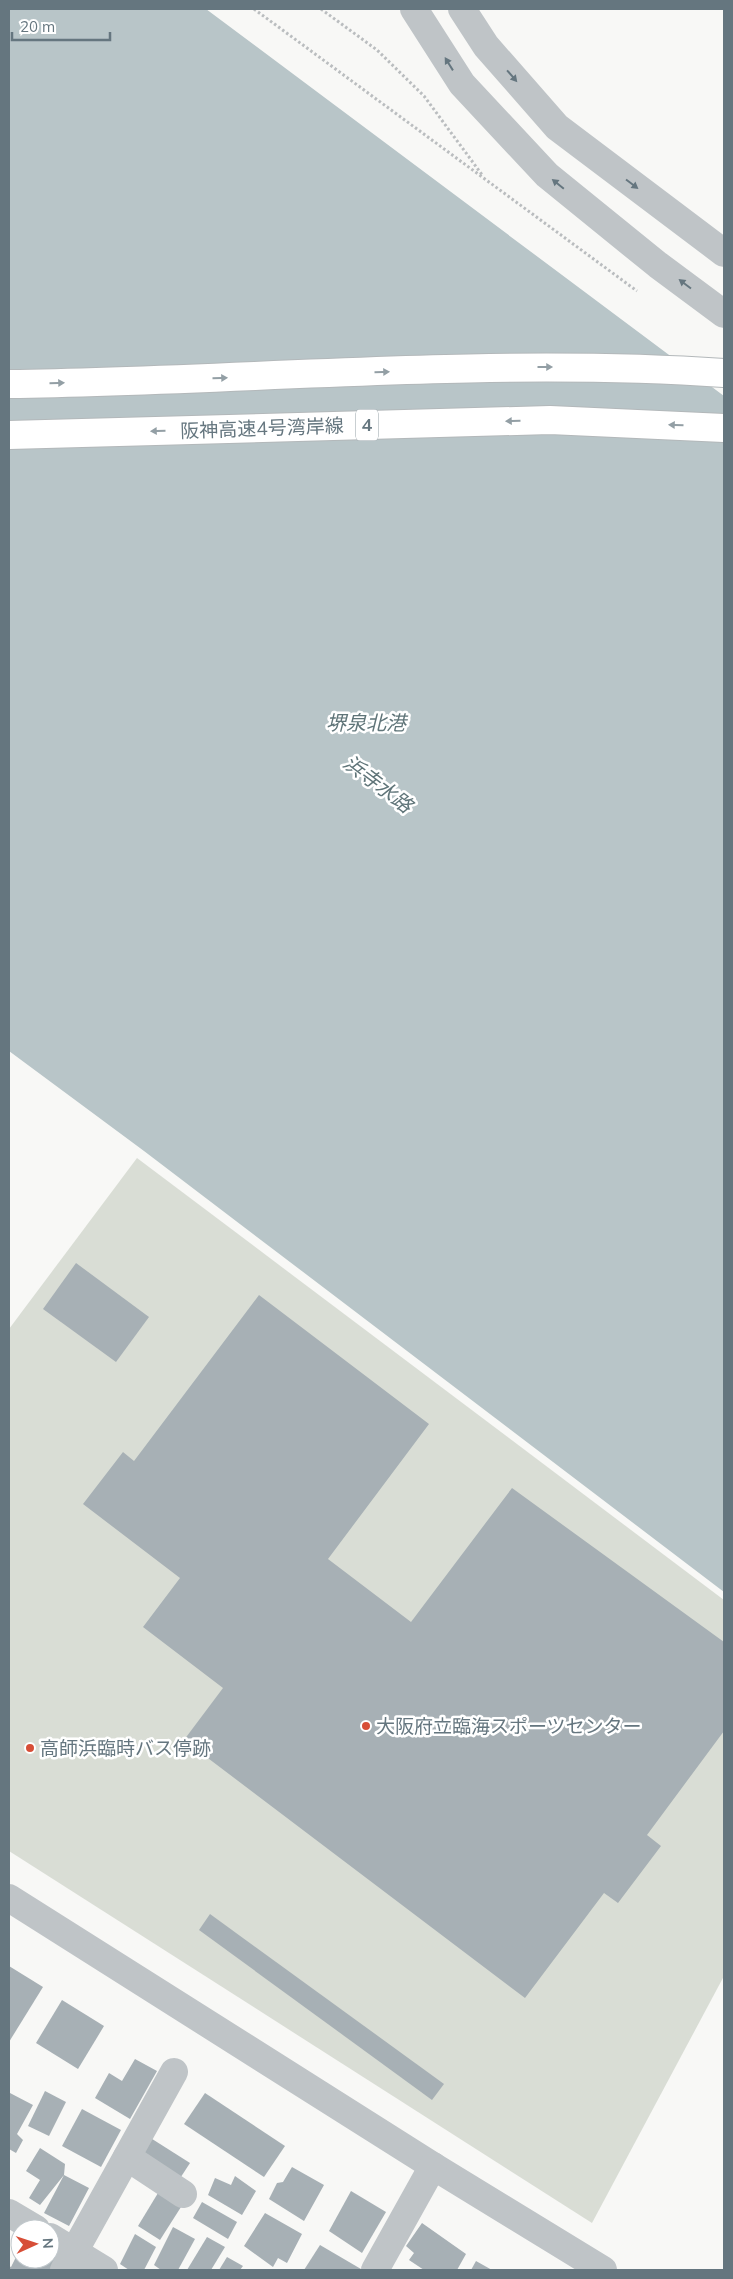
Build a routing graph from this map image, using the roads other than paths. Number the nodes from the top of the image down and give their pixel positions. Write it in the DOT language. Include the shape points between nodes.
graph roads {
  1 [pos="414,9"];
  2 [pos="462,9"];
  3 [pos="724,253"];
  4 [pos="724,314"];
  5 [pos="724,374"];
  6 [pos="9,384"];
  7 [pos="724,428"];
  8 [pos="9,435"];
  9 [pos="9,1898"];
  10 [pos="174,2072"];
  11 [pos="127,2157"];
  12 [pos="434,2166"];
  13 [pos="183,2194"];
  14 [pos="60,2250"];
  15 [pos="69,2261"];
  16 [pos="104,2270"];
  17 [pos="375,2270"];
  18 [pos="603,2270"];
  4 -- 1 [label="street, one-way" via="547,175 462,84"];
  2 -- 3 [label="street, one-way" via="486,46 557,127"];
  6 -- 5 [label="highway, one-way" via="543,367"];
  7 -- 8 [label="highway, 阪神高速4号湾岸線 / 4, one-way" via="550,420"];
  9 -- 12 [label="street"];
  10 -- 11 [label="street"];
  11 -- 13 [label="street"];
  11 -- 15 [label="street"];
  12 -- 17 [label="street"];
  12 -- 18 [label="street"];
  14 -- 15 [label="street"];
  15 -- 16 [label="street"];
}
